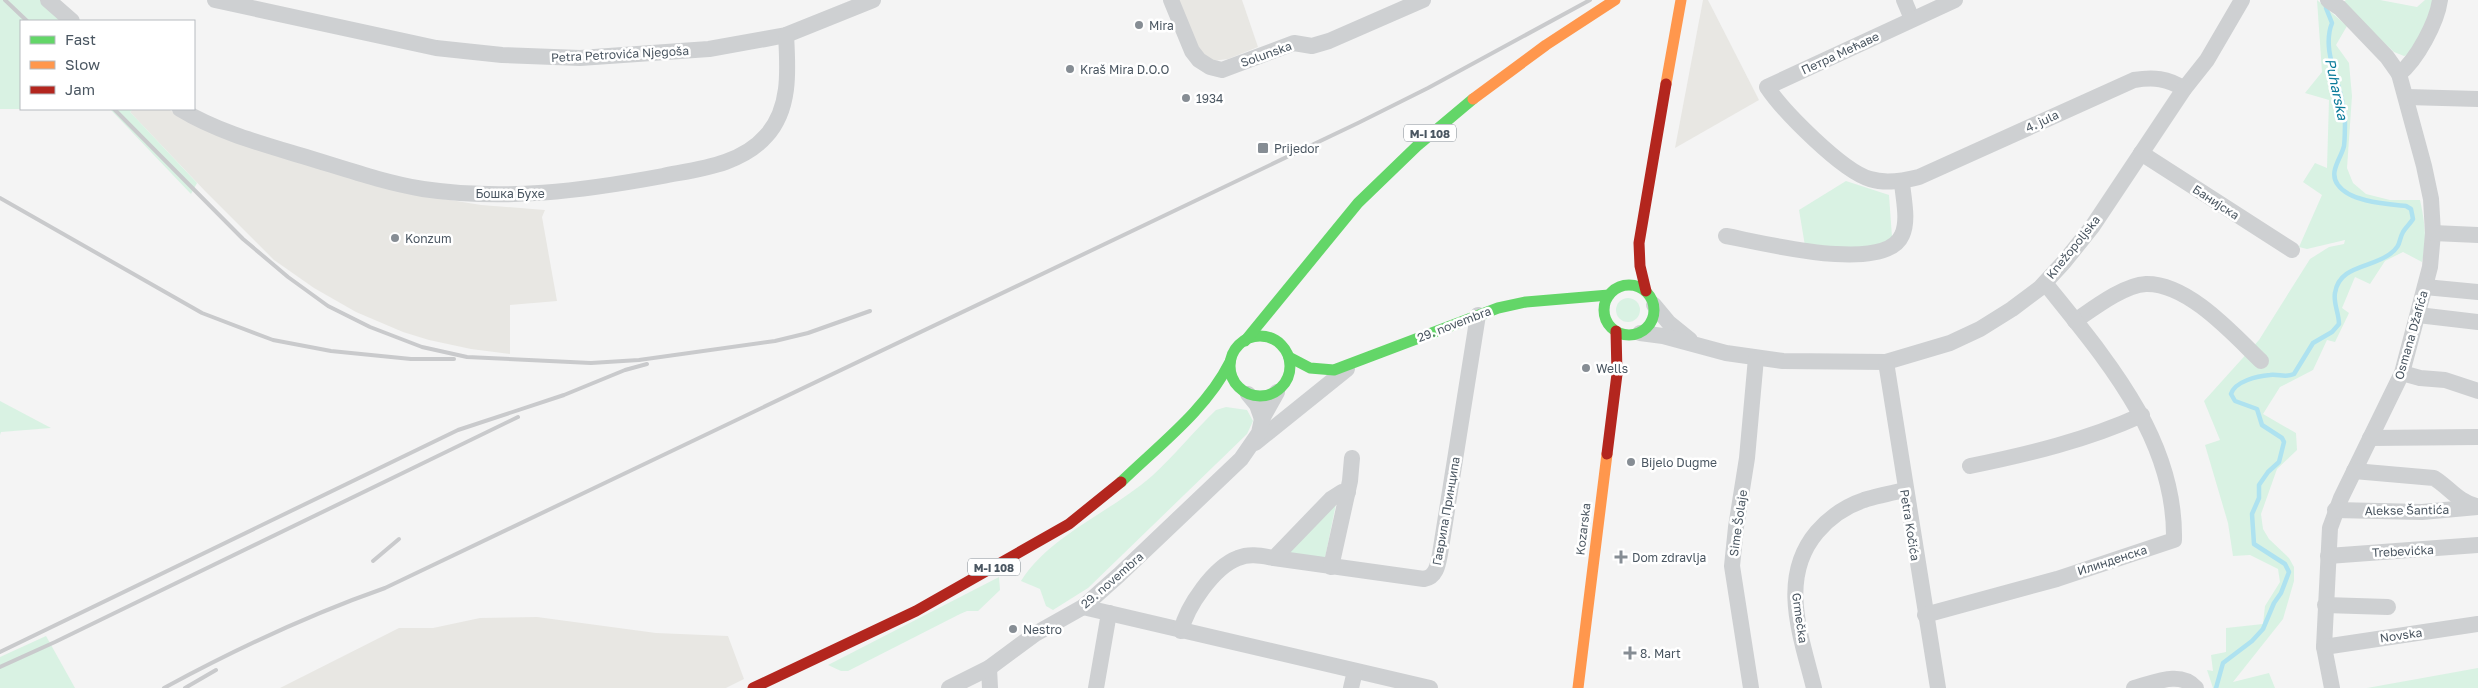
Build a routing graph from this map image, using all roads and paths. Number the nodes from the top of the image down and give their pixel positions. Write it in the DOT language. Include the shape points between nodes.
graph roads {
  1 [pos="48,0"];
  2 [pos="215,0"];
  3 [pos="873,0"];
  4 [pos="1171,0"];
  5 [pos="1423,0"];
  6 [pos="1615,0"];
  7 [pos="1682,0"];
  8 [pos="1904,0"];
  9 [pos="1956,0"];
  10 [pos="2242,0"];
  11 [pos="2440,0"];
  12 [pos="2334,4"];
  13 [pos="1912,19"];
  14 [pos="71,20"];
  15 [pos="786,35"];
  16 [pos="2399,74"];
  17 [pos="1767,87"];
  18 [pos="2184,89"];
  19 [pos="2407,97"];
  20 [pos="2478,99"];
  21 [pos="182,110"];
  22 [pos="2141,153"];
  23 [pos="1902,182"];
  24 [pos="2434,233"];
  25 [pos="2478,235"];
  26 [pos="1726,236"];
  27 [pos="1639,243"];
  28 [pos="2292,250"];
  29 [pos="1629,263"];
  30 [pos="1623,276"];
  31 [pos="2045,282"];
  32 [pos="2425,287"];
  33 [pos="1612,292"];
  34 [pos="2478,292"];
  35 [pos="1650,298"];
  36 [pos="1562,300"];
  37 [pos="1278,301"];
  38 [pos="1577,308"];
  39 [pos="1478,315"];
  40 [pos="2418,315"];
  41 [pos="1593,316"];
  42 [pos="2075,321"];
  43 [pos="2478,322"];
  44 [pos="1613,329"];
  45 [pos="1637,334"];
  46 [pos="1245,341"];
  47 [pos="1276,341"];
  48 [pos="1693,344"];
  49 [pos="1289,356"];
  50 [pos="1756,358"];
  51 [pos="2261,361"];
  52 [pos="1230,362"];
  53 [pos="1886,362"];
  54 [pos="1351,365"];
  55 [pos="1320,370"];
  56 [pos="1617,374"];
  57 [pos="2402,374"];
  58 [pos="1280,388"];
  59 [pos="2478,391"];
  60 [pos="1244,392"];
  61 [pos="1205,401"];
  62 [pos="2142,415"];
  63 [pos="1262,419"];
  64 [pos="2478,437"];
  65 [pos="2370,438"];
  66 [pos="1253,444"];
  67 [pos="1352,458"];
  68 [pos="1970,466"];
  69 [pos="2354,471"];
  70 [pos="1905,490"];
  71 [pos="1348,492"];
  72 [pos="2478,507"];
  73 [pos="2335,510"];
  74 [pos="2478,545"];
  75 [pos="2328,556"];
  76 [pos="1274,558"];
  77 [pos="1331,567"];
  78 [pos="2326,605"];
  79 [pos="1083,606"];
  80 [pos="2388,607"];
  81 [pos="1109,613"];
  82 [pos="1925,615"];
  83 [pos="2478,624"];
  84 [pos="1181,631"];
  85 [pos="2324,647"];
  86 [pos="989,668"];
  87 [pos="1355,671"];
  88 [pos="2190,684"];
  89 [pos="753,688"];
  90 [pos="949,688"];
  91 [pos="990,688"];
  92 [pos="1096,688"];
  93 [pos="1351,688"];
  94 [pos="1430,688"];
  95 [pos="1578,688"];
  96 [pos="1751,688"];
  97 [pos="1814,688"];
  98 [pos="1938,688"];
  99 [pos="2134,688"];
  100 [pos="2332,688"];
  1 -- 14 [label="street"];
  2 -- 15 [label="street, Petra Petrovića Njegoša" via="436,48 502,55 580,58 660,53"];
  3 -- 15 [label="street, Petra Petrovića Njegoša"];
  4 -- 5 [label="street, Solunska" via="1192,51 1210,67 1222,70 1294,43 1312,46 1329,41"];
  6 -- 37 [label="main road, M-I 108" via="1512,67 1432,132 1356,204"];
  7 -- 27 [label="main road"];
  8 -- 13 [label="street"];
  9 -- 13 [label="street, Петра Мећаве"];
  10 -- 18 [label="street, Knežopoljska" via="2207,60"];
  11 -- 16 [label="street" via="2421,46"];
  12 -- 16 [label="street, Osmana Džafića" via="2387,57"];
  13 -- 17 [label="street, Петра Мећаве"];
  15 -- 21 [label="street, Бошка Бухе" via="786,80 781,112 766,136 753,148 718,164 691,170 523,196 450,192 404,184 229,132"];
  16 -- 19 [label="street, Osmana Džafića"];
  17 -- 23 [label="street, 4. jula" via="1778,103 1842,164 1870,180"];
  18 -- 22 [label="street, Knežopoljska"];
  18 -- 23 [label="street, 4. jula" via="2160,78 2134,80"];
  19 -- 20 [label="street"];
  19 -- 24 [label="street, Osmana Džafića" via="2424,166"];
  22 -- 28 [label="street, Банијска"];
  22 -- 31 [label="street, Knežopoljska" via="2092,227"];
  23 -- 26 [label="street" via="1905,226 1902,236 1891,248 1879,253 1812,252"];
  24 -- 25 [label="street"];
  24 -- 32 [label="street, Osmana Džafića"];
  27 -- 29 [label="main road"];
  27 -- 35 [label="main road" via="1640,266"];
  30 -- 33 [label="main road"];
  31 -- 42 [label="street, Илинденска"];
  31 -- 53 [label="street, Knežopoljska" via="2012,309 1980,329 1950,343"];
  32 -- 34 [label="street"];
  32 -- 40 [label="street, Osmana Džafića"];
  33 -- 35 [label="main road" via="1631,285"];
  33 -- 36 [label="main road, 29. novembra"];
  33 -- 44 [label="main road" via="1604,310"];
  35 -- 45 [label="main road" via="1652,322"];
  35 -- 48 [label="street" via="1669,323"];
  36 -- 38 [label="main road"];
  36 -- 39 [label="main road, 29. novembra" via="1526,302"];
  37 -- 46 [label="main road, M-I 108"];
  37 -- 47 [label="main road"];
  39 -- 54 [label="main road, 29. novembra"];
  39 -- 77 [label="street, Гаврила Принципа" via="1437,568 1432,576 1424,579"];
  40 -- 43 [label="street"];
  40 -- 57 [label="street, Osmana Džafića"];
  41 -- 44 [label="main road"];
  42 -- 51 [label="street" via="2128,290 2145,284 2161,286 2192,300"];
  42 -- 62 [label="street, Илинденска"];
  44 -- 45 [label="main road" via="1625,335"];
  44 -- 56 [label="main road"];
  45 -- 48 [label="street, Knežopoljska"];
  45 -- 56 [label="main road"];
  46 -- 47 [label="main road" via="1258,336"];
  46 -- 52 [label="main road, M-I 108" via="1233,352"];
  47 -- 49 [label="main road"];
  48 -- 50 [label="street, Knežopoljska"];
  49 -- 55 [label="main road, 29. novembra" via="1301,365"];
  49 -- 58 [label="main road" via="1289,376"];
  50 -- 53 [label="street, Knežopoljska" via="1815,363"];
  50 -- 96 [label="street, Sime Šolaje" via="1747,458 1732,566"];
  52 -- 60 [label="main road" via="1234,381"];
  52 -- 61 [label="main road, M-I 108"];
  53 -- 70 [label="street, Petra Kočića"];
  54 -- 55 [label="main road, 29. novembra"];
  54 -- 66 [label="street, 29. novembra"];
  55 -- 58 [label="main road, 29. novembra"];
  56 -- 95 [label="main road, Kozarska"];
  57 -- 59 [label="street" via="2445,380"];
  57 -- 65 [label="street, Osmana Džafića"];
  58 -- 60 [label="main road, M-I 108" via="1268,396"];
  58 -- 63 [label="street, 29. novembra"];
  60 -- 61 [label="main road, M-I 108"];
  60 -- 63 [label="street" via="1258,405"];
  61 -- 89 [label="main road, M-I 108" via="1108,494 1069,524 916,611"];
  62 -- 68 [label="street" via="2065,443"];
  62 -- 82 [label="street, Илинденска" via="2168,483 2174,510 2174,540 2057,579"];
  63 -- 66 [label="street, 29. novembra"];
  64 -- 65 [label="street"];
  65 -- 69 [label="street, Osmana Džafića"];
  66 -- 79 [label="street, 29. novembra" via="1224,477"];
  67 -- 71 [label="street"];
  69 -- 72 [label="street" via="2434,478 2460,500"];
  69 -- 73 [label="street, Osmana Džafića"];
  70 -- 82 [label="street, Petra Kočića"];
  70 -- 97 [label="street, Grmečka" via="1863,500 1838,512 1809,541 1800,560 1795,579 1795,601"];
  71 -- 76 [label="street" via="1331,499"];
  71 -- 77 [label="street"];
  72 -- 73 [label="street, Alekse Šantića" via="2422,512"];
  73 -- 75 [label="street, Osmana Džafića"];
  74 -- 75 [label="street, Trebevićka"];
  75 -- 78 [label="street, Osmana Džafića"];
  76 -- 77 [label="street, Гаврила Принципа"];
  76 -- 84 [label="street, Гаврила Принципа" via="1251,555 1228,564 1200,592 1188,610"];
  78 -- 80 [label="street"];
  78 -- 85 [label="street, Osmana Džafića"];
  79 -- 81 [label="street"];
  79 -- 86 [label="street, 29. novembra" via="1036,634"];
  81 -- 84 [label="street"];
  81 -- 92 [label="street"];
  82 -- 98 [label="street, Petra Kočića"];
  83 -- 85 [label="street, Novska"];
  84 -- 87 [label="street"];
  85 -- 100 [label="street, Osmana Džafića"];
  86 -- 90 [label="street, 29. novembra"];
  86 -- 91 [label="street"];
  87 -- 93 [label="street"];
  87 -- 94 [label="street"];
  88 -- 99 [label="street" via="2174,678"];
}
